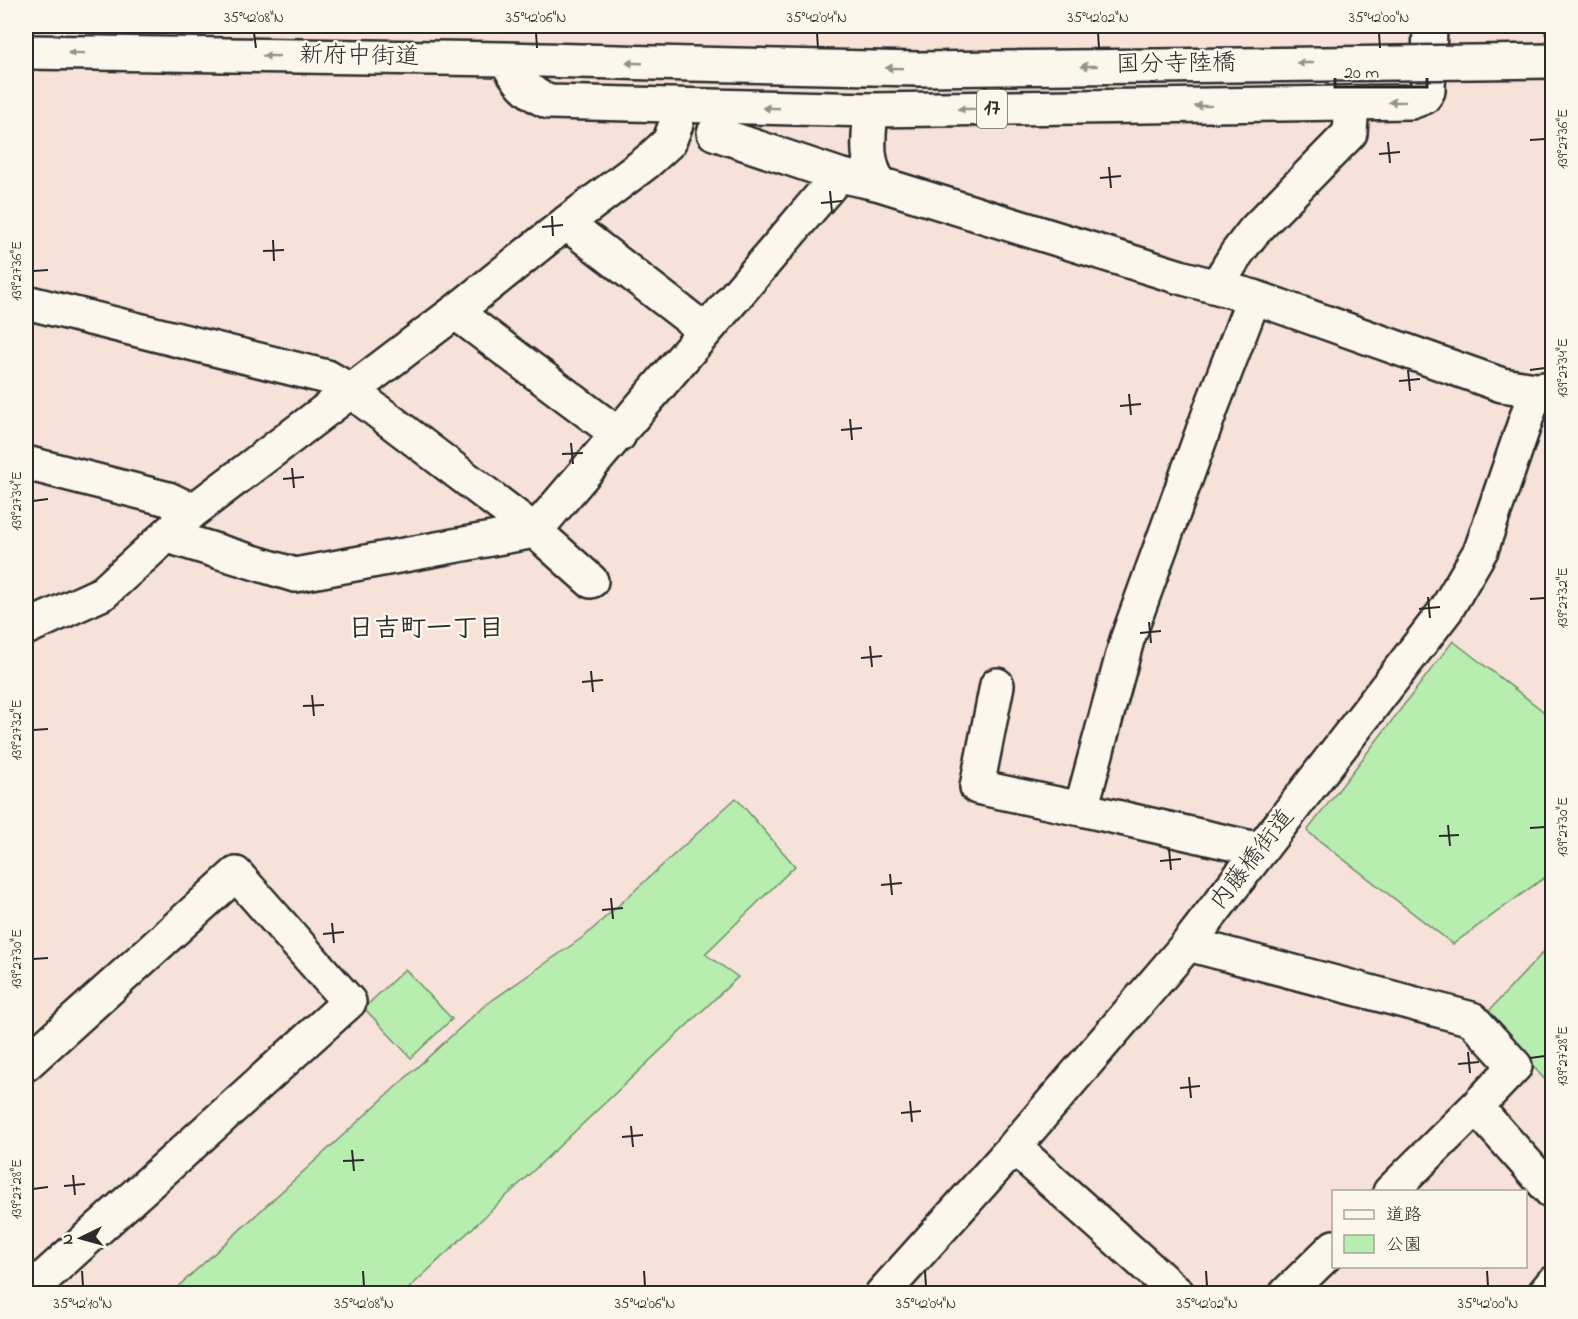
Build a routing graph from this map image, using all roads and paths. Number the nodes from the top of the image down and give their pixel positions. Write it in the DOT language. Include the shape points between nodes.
graph roads {
  1 [pos="1430,26"];
  2 [pos="26,52"];
  3 [pos="505,59"];
  4 [pos="1552,61"];
  5 [pos="692,64"];
  6 [pos="1352,103"];
  7 [pos="678,106"];
  8 [pos="871,110"];
  9 [pos="714,133"];
  10 [pos="839,175"];
  11 [pos="880,184"];
  12 [pos="566,223"];
  13 [pos="1217,286"];
  14 [pos="1254,297"];
  15 [pos="26,302"];
  16 [pos="454,312"];
  17 [pos="706,331"];
  18 [pos="1544,389"];
  19 [pos="351,391"];
  20 [pos="619,435"];
  21 [pos="26,463"];
  22 [pos="193,511"];
  23 [pos="535,531"];
  24 [pos="168,536"];
  25 [pos="591,581"];
  26 [pos="26,628"];
  27 [pos="997,685"];
  28 [pos="1081,809"];
  29 [pos="1261,850"];
  30 [pos="1188,944"];
  31 [pos="26,1064"];
  32 [pos="1476,1107"];
  33 [pos="1014,1147"];
  34 [pos="1391,1190"];
  35 [pos="1552,1192"];
  36 [pos="1332,1249"];
  37 [pos="1552,1284"];
  38 [pos="26,1293"];
  39 [pos="882,1293"];
  40 [pos="1178,1293"];
  41 [pos="1286,1293"];
  42 [pos="1544,1293"];
  1 -- 6 [label="street, 17, one-way" via="1428,91 1424,97 1411,102"];
  3 -- 2 [label="street, 新府中街道 / 17, one-way"];
  5 -- 3 [label="street, 新府中街道 / 17, one-way"];
  3 -- 7 [label="street, 17" via="525,88 549,102"];
  4 -- 5 [label="street, 国分寺陸橋 / 17, one-way, bridge" via="918,69"];
  6 -- 8 [label="street, 17, one-way"];
  6 -- 13 [label="street" via="1350,133 1254,231"];
  8 -- 7 [label="street, 17, one-way"];
  7 -- 12 [label="street" via="669,142"];
  8 -- 11 [label="street" via="868,161"];
  9 -- 10 [label="street"];
  10 -- 11 [label="street"];
  10 -- 17 [label="street"];
  11 -- 13 [label="street"];
  12 -- 16 [label="street"];
  12 -- 17 [label="street"];
  13 -- 14 [label="street"];
  14 -- 18 [label="street" via="1502,385"];
  14 -- 28 [label="street" via="1127,640"];
  15 -- 19 [label="street" via="327,377"];
  16 -- 19 [label="street"];
  16 -- 20 [label="street"];
  17 -- 20 [label="street"];
  18 -- 29 [label="street, 内藤橋街道" via="1481,550 1446,610"];
  19 -- 22 [label="street"];
  19 -- 23 [label="street"];
  20 -- 23 [label="street"];
  21 -- 22 [label="street" via="168,500"];
  22 -- 24 [label="street"];
  23 -- 24 [label="street" via="296,575"];
  23 -- 25 [label="street"];
  24 -- 26 [label="street" via="103,593"];
  27 -- 28 [label="street" via="977,787"];
  28 -- 29 [label="street"];
  29 -- 30 [label="street, 内藤橋街道"];
  30 -- 32 [label="street" via="1472,1019 1515,1066"];
  30 -- 33 [label="street, 内藤橋街道"];
  31 -- 38 [label="street" via="236,874 350,1002"];
  32 -- 34 [label="street"];
  32 -- 35 [label="street"];
  33 -- 39 [label="street, 内藤橋街道"];
  33 -- 40 [label="street"];
  36 -- 41 [label="street"];
  37 -- 42 [label="street"];
}
